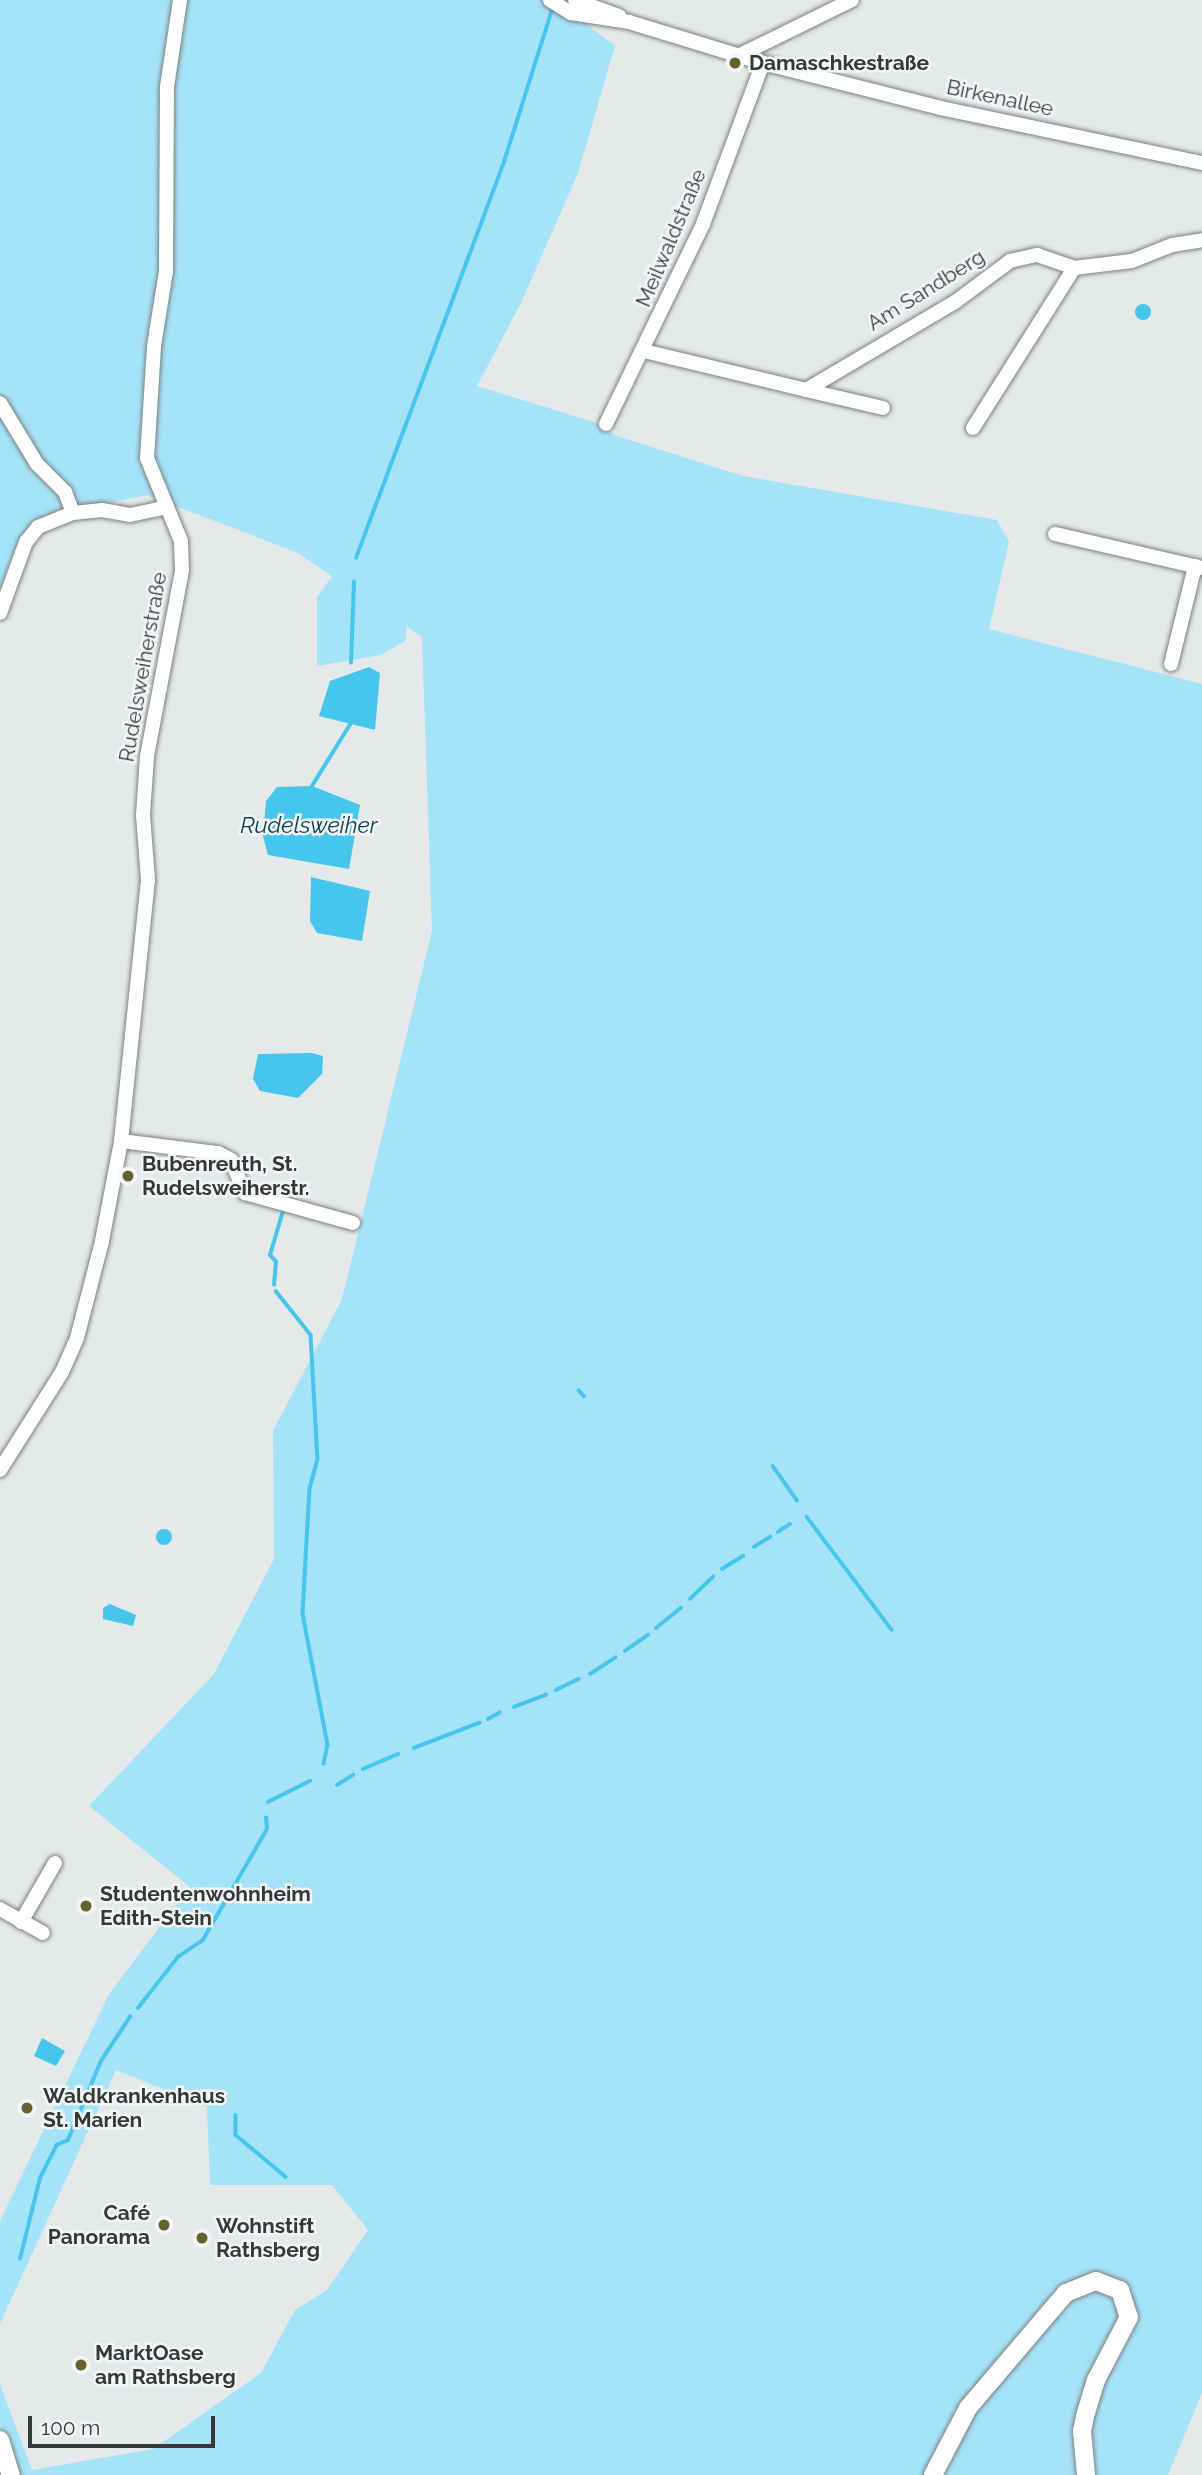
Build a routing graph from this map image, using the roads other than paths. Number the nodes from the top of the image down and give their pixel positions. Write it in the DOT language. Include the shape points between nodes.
graph roads {
  1 [pos="180,0"];
  2 [pos="550,0"];
  3 [pos="575,0"];
  4 [pos="852,0"];
  5 [pos="611,5"];
  6 [pos="629,22"];
  7 [pos="738,56"];
  8 [pos="763,64"];
  9 [pos="1202,163"];
  10 [pos="1202,240"];
  11 [pos="1074,268"];
  12 [pos="644,351"];
  13 [pos="806,390"];
  14 [pos="0,403"];
  15 [pos="883,408"];
  16 [pos="606,424"];
  17 [pos="973,428"];
  18 [pos="164,508"];
  19 [pos="73,513"];
  20 [pos="1055,534"];
  21 [pos="1198,567"];
  22 [pos="0,613"];
  23 [pos="1171,664"];
  24 [pos="121,1141"];
  25 [pos="353,1223"];
  26 [pos="0,1470"];
  27 [pos="55,1863"];
  28 [pos="0,1909"];
  29 [pos="21,1922"];
  30 [pos="43,1933"];
  31 [pos="0,2440"];
  32 [pos="11,2475"];
  33 [pos="933,2475"];
  34 [pos="1086,2475"];
  1 -- 18 [label="street, Rudelsweiherstraße" via="167,87 166,271 146,458"];
  2 -- 6 [label="street, Birkenallee" via="571,13"];
  3 -- 5 [label="street, Birkenallee"];
  4 -- 7 [label="street"];
  5 -- 6 [label="street, Birkenallee"];
  6 -- 7 [label="street, Birkenallee"];
  7 -- 8 [label="street, Birkenallee"];
  8 -- 9 [label="street, Birkenallee" via="981,118"];
  8 -- 12 [label="street, Meilwaldstraße" via="703,224"];
  10 -- 11 [label="street, Am Sandberg" via="1172,245 1132,261"];
  11 -- 13 [label="street, Am Sandberg" via="1037,255 1010,261 955,302"];
  11 -- 17 [label="street"];
  12 -- 13 [label="street"];
  12 -- 16 [label="street, Meilwaldstraße"];
  13 -- 15 [label="street"];
  14 -- 19 [label="street" via="37,464 65,492"];
  18 -- 19 [label="street" via="130,515 102,510"];
  18 -- 24 [label="street, Rudelsweiherstraße" via="173,515 181,541 182,570 147,756 143,815 148,880"];
  19 -- 22 [label="street" via="38,527 26,542"];
  20 -- 21 [label="street"];
  21 -- 23 [label="street"];
  24 -- 25 [label="street" via="218,1153 231,1160 245,1193"];
  24 -- 26 [label="street, Rudelsweiherstraße" via="77,1338 62,1372"];
  27 -- 29 [label="street"];
  28 -- 29 [label="street"];
  29 -- 30 [label="street"];
  31 -- 32 [label="street"];
  33 -- 34 [label="street" via="960,2420 993,2379 1073,2288 1096,2281 1120,2290 1129,2317 1096,2380 1086,2412 1082,2431"];
}
